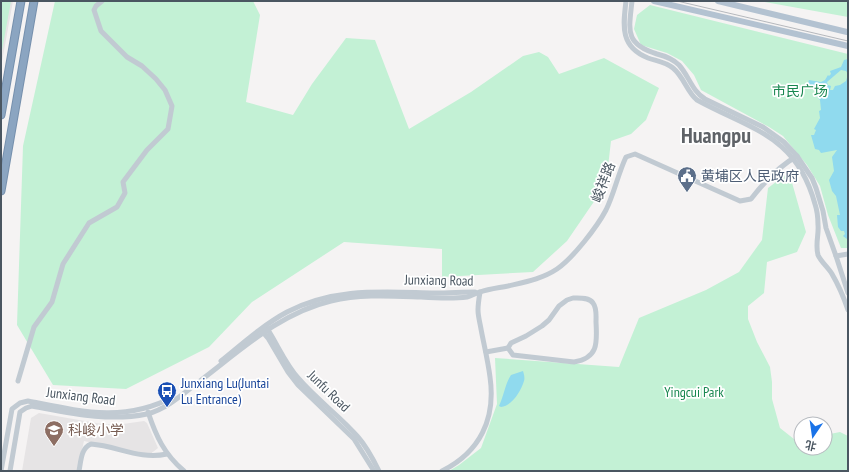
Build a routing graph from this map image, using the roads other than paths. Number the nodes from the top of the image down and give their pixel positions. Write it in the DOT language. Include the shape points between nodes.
graph roads {
  1 [pos="21,1"];
  2 [pos="34,1"];
  3 [pos="102,1"];
  4 [pos="626,1"];
  5 [pos="632,1"];
  6 [pos="654,1"];
  7 [pos="718,1"];
  8 [pos="848,32"];
  9 [pos="848,46"];
  10 [pos="1,115"];
  11 [pos="795,157"];
  12 [pos="1,191"];
  13 [pos="848,254"];
  14 [pos="836,256"];
  15 [pos="480,292"];
  16 [pos="848,293"];
  17 [pos="848,310"];
  18 [pos="264,329"];
  19 [pos="508,348"];
  20 [pos="486,352"];
  21 [pos="18,381"];
  22 [pos="148,411"];
  23 [pos="167,454"];
  24 [pos="1,471"];
  25 [pos="10,471"];
  26 [pos="79,471"];
  27 [pos="184,471"];
  28 [pos="374,471"];
  29 [pos="380,471"];
  30 [pos="442,471"];
  1 -- 10 [label="highway"];
  2 -- 12 [label="highway"];
  3 -- 21 [label="street" via="94,10 101,31 127,57 142,66 165,90 172,106 168,129 147,150 123,182 125,193 117,208 89,223 63,264 52,302 34,327"];
  4 -- 11 [label="street" via="624,33 631,47 672,67 697,100 767,134"];
  5 -- 11 [label="street" via="630,31 637,45 673,60 684,71 698,95 763,127 784,142"];
  6 -- 9 [label="main road"];
  7 -- 8 [label="main road"];
  11 -- 14 [label="street" via="812,178"];
  11 -- 15 [label="street, 峻祥路" via="768,179 751,200 740,201 635,154 626,158 606,211 567,261 546,275 531,281"];
  11 -- 17 [label="street" via="815,205 818,225 816,246 819,256 832,273"];
  13 -- 14 [label="street"];
  14 -- 16 [label="street"];
  15 -- 18 [label="street, Junxiang Road" via="347,293 302,305 286,312"];
  15 -- 20 [label="street" via="478,310"];
  18 -- 22 [label="street, Junxiang Road" via="184,394 163,407"];
  18 -- 28 [label="street, Junfu Road" via="298,386 354,440"];
  18 -- 29 [label="street, Junfu Road" via="297,377 358,437"];
  19 -- 19 [label="street" via="513,355 582,361 591,356 597,341 596,309 588,299 567,300 542,326 510,343"];
  19 -- 20 [label="street"];
  20 -- 30 [label="street" via="491,378 491,403 484,430 464,458"];
  22 -- 23 [label="street"];
  22 -- 24 [label="street, Junxiang Road" via="106,413 28,401 20,403 12,409"];
  22 -- 25 [label="street, Junxiang Road" via="128,417 99,417 32,406 20,412"];
  23 -- 26 [label="street" via="146,456 91,444 84,451"];
  23 -- 27 [label="street"];
}
